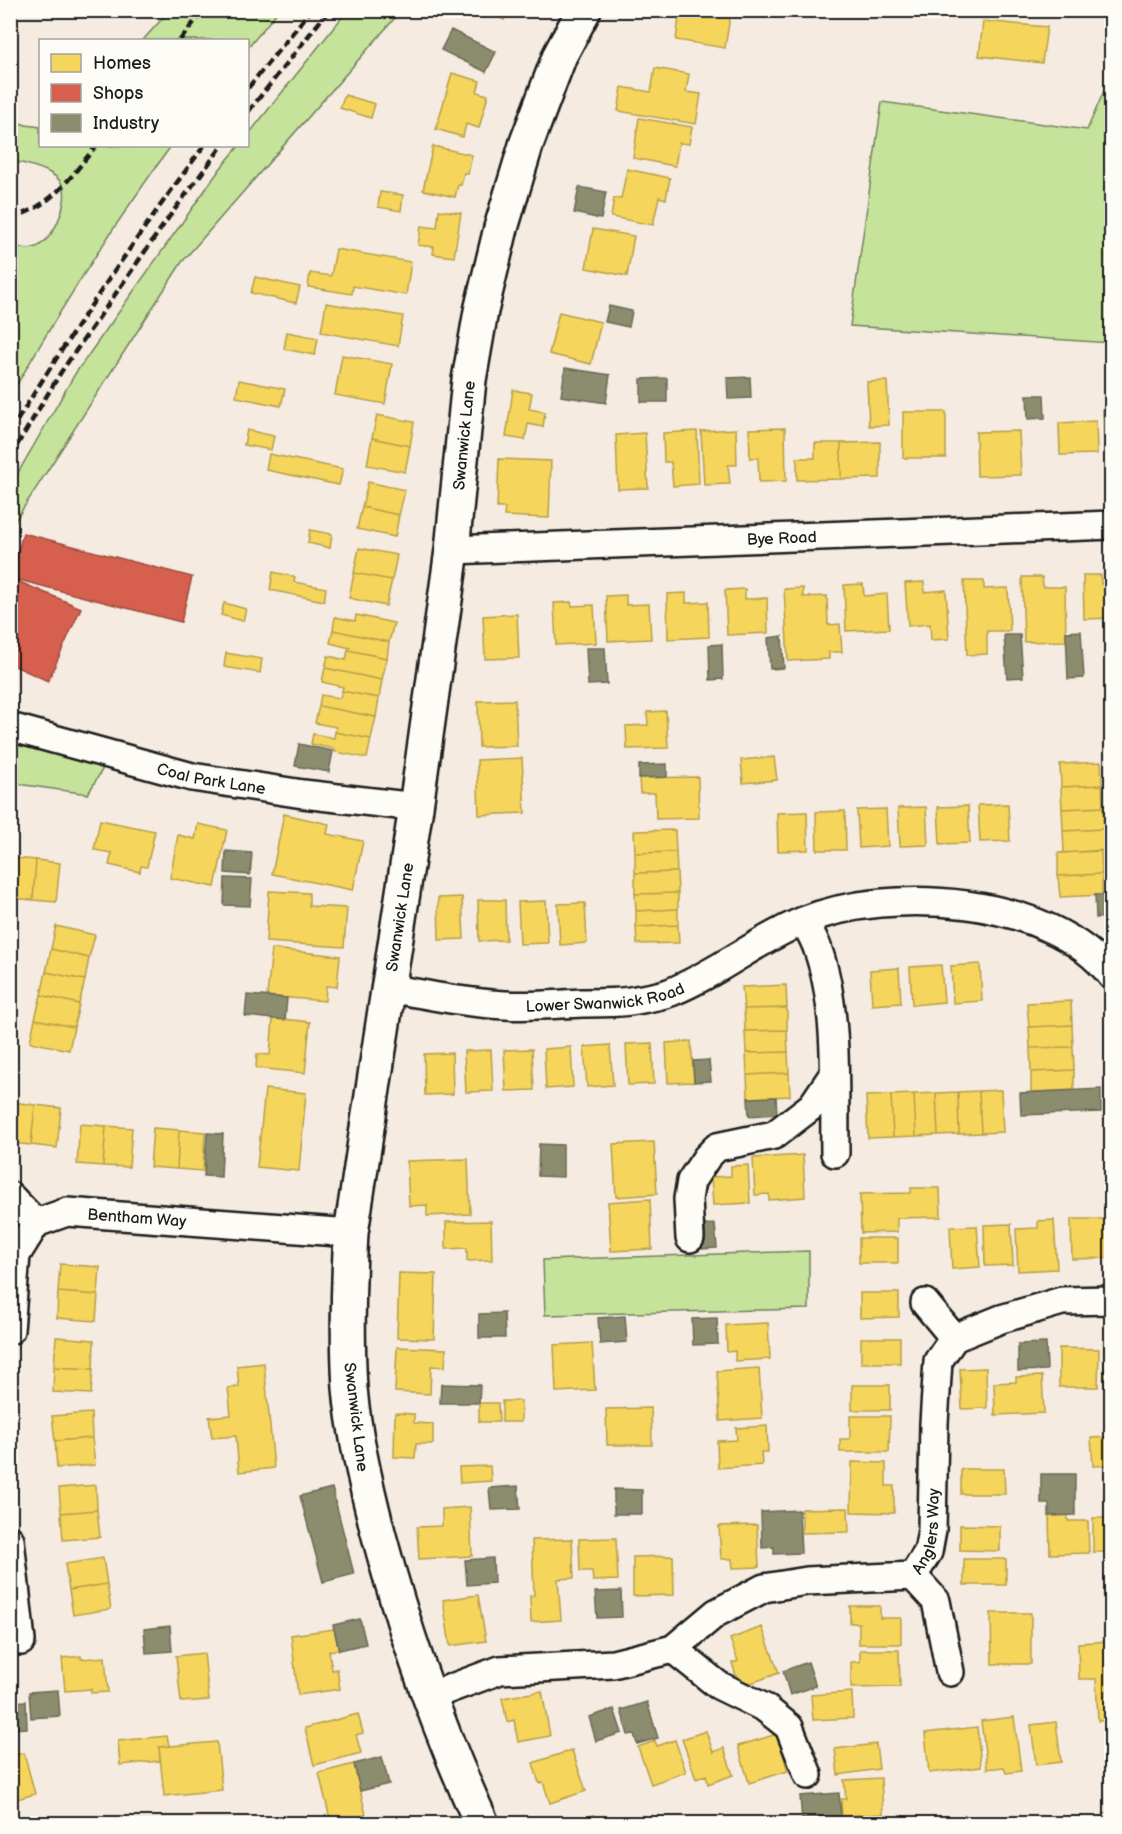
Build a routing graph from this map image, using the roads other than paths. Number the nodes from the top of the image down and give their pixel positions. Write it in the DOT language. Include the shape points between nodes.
graph roads {
  1 [pos="584,10"];
  2 [pos="1112,525"];
  3 [pos="452,550"];
  4 [pos="10,727"];
  5 [pos="416,807"];
  6 [pos="804,921"];
  7 [pos="1112,976"];
  8 [pos="388,988"];
  9 [pos="833,1075"];
  10 [pos="835,1153"];
  11 [pos="10,1196"];
  12 [pos="36,1222"];
  13 [pos="351,1233"];
  14 [pos="690,1238"];
  15 [pos="1112,1300"];
  16 [pos="925,1303"];
  17 [pos="10,1330"];
  18 [pos="954,1338"];
  19 [pos="10,1540"];
  20 [pos="913,1576"];
  21 [pos="21,1641"];
  22 [pos="673,1649"];
  23 [pos="950,1672"];
  24 [pos="430,1696"];
  25 [pos="808,1775"];
  26 [pos="482,1824"];
  1 -- 3 [label="street, Swanwick Lane" via="556,66 527,142 501,228 469,380"];
  2 -- 3 [label="street, Bye Road"];
  3 -- 5 [label="street, Swanwick Lane"];
  4 -- 5 [label="street, Coal Park Lane" via="192,777"];
  5 -- 8 [label="street, Swanwick Lane"];
  6 -- 7 [label="street, Lower Swanwick Road" via="850,907 894,901 937,901 981,908 1023,918 1063,935 1089,952"];
  6 -- 8 [label="street, Lower Swanwick Road" via="670,993 633,1001 506,1006"];
  6 -- 9 [label="street" via="818,949 829,990"];
  8 -- 13 [label="street, Swanwick Lane"];
  9 -- 10 [label="street"];
  9 -- 14 [label="street" via="812,1106 774,1135 717,1147 707,1157 691,1181"];
  11 -- 12 [label="street"];
  12 -- 13 [label="street, Bentham Way" via="67,1212"];
  12 -- 17 [label="street" via="16,1255"];
  13 -- 24 [label="street, Swanwick Lane" via="351,1390 364,1475 392,1587"];
  15 -- 18 [label="street" via="1062,1301"];
  16 -- 18 [label="street"];
  18 -- 20 [label="street, Anglers Way" via="939,1361 932,1530 928,1552"];
  19 -- 21 [label="street"];
  20 -- 22 [label="street, Anglers Way" via="807,1581 764,1588 716,1613"];
  20 -- 23 [label="street" via="936,1600"];
  22 -- 24 [label="street, Anglers Way" via="613,1664 500,1670"];
  22 -- 25 [label="street" via="718,1685 765,1708 789,1727"];
  24 -- 26 [label="street, Swanwick Lane"];
}
